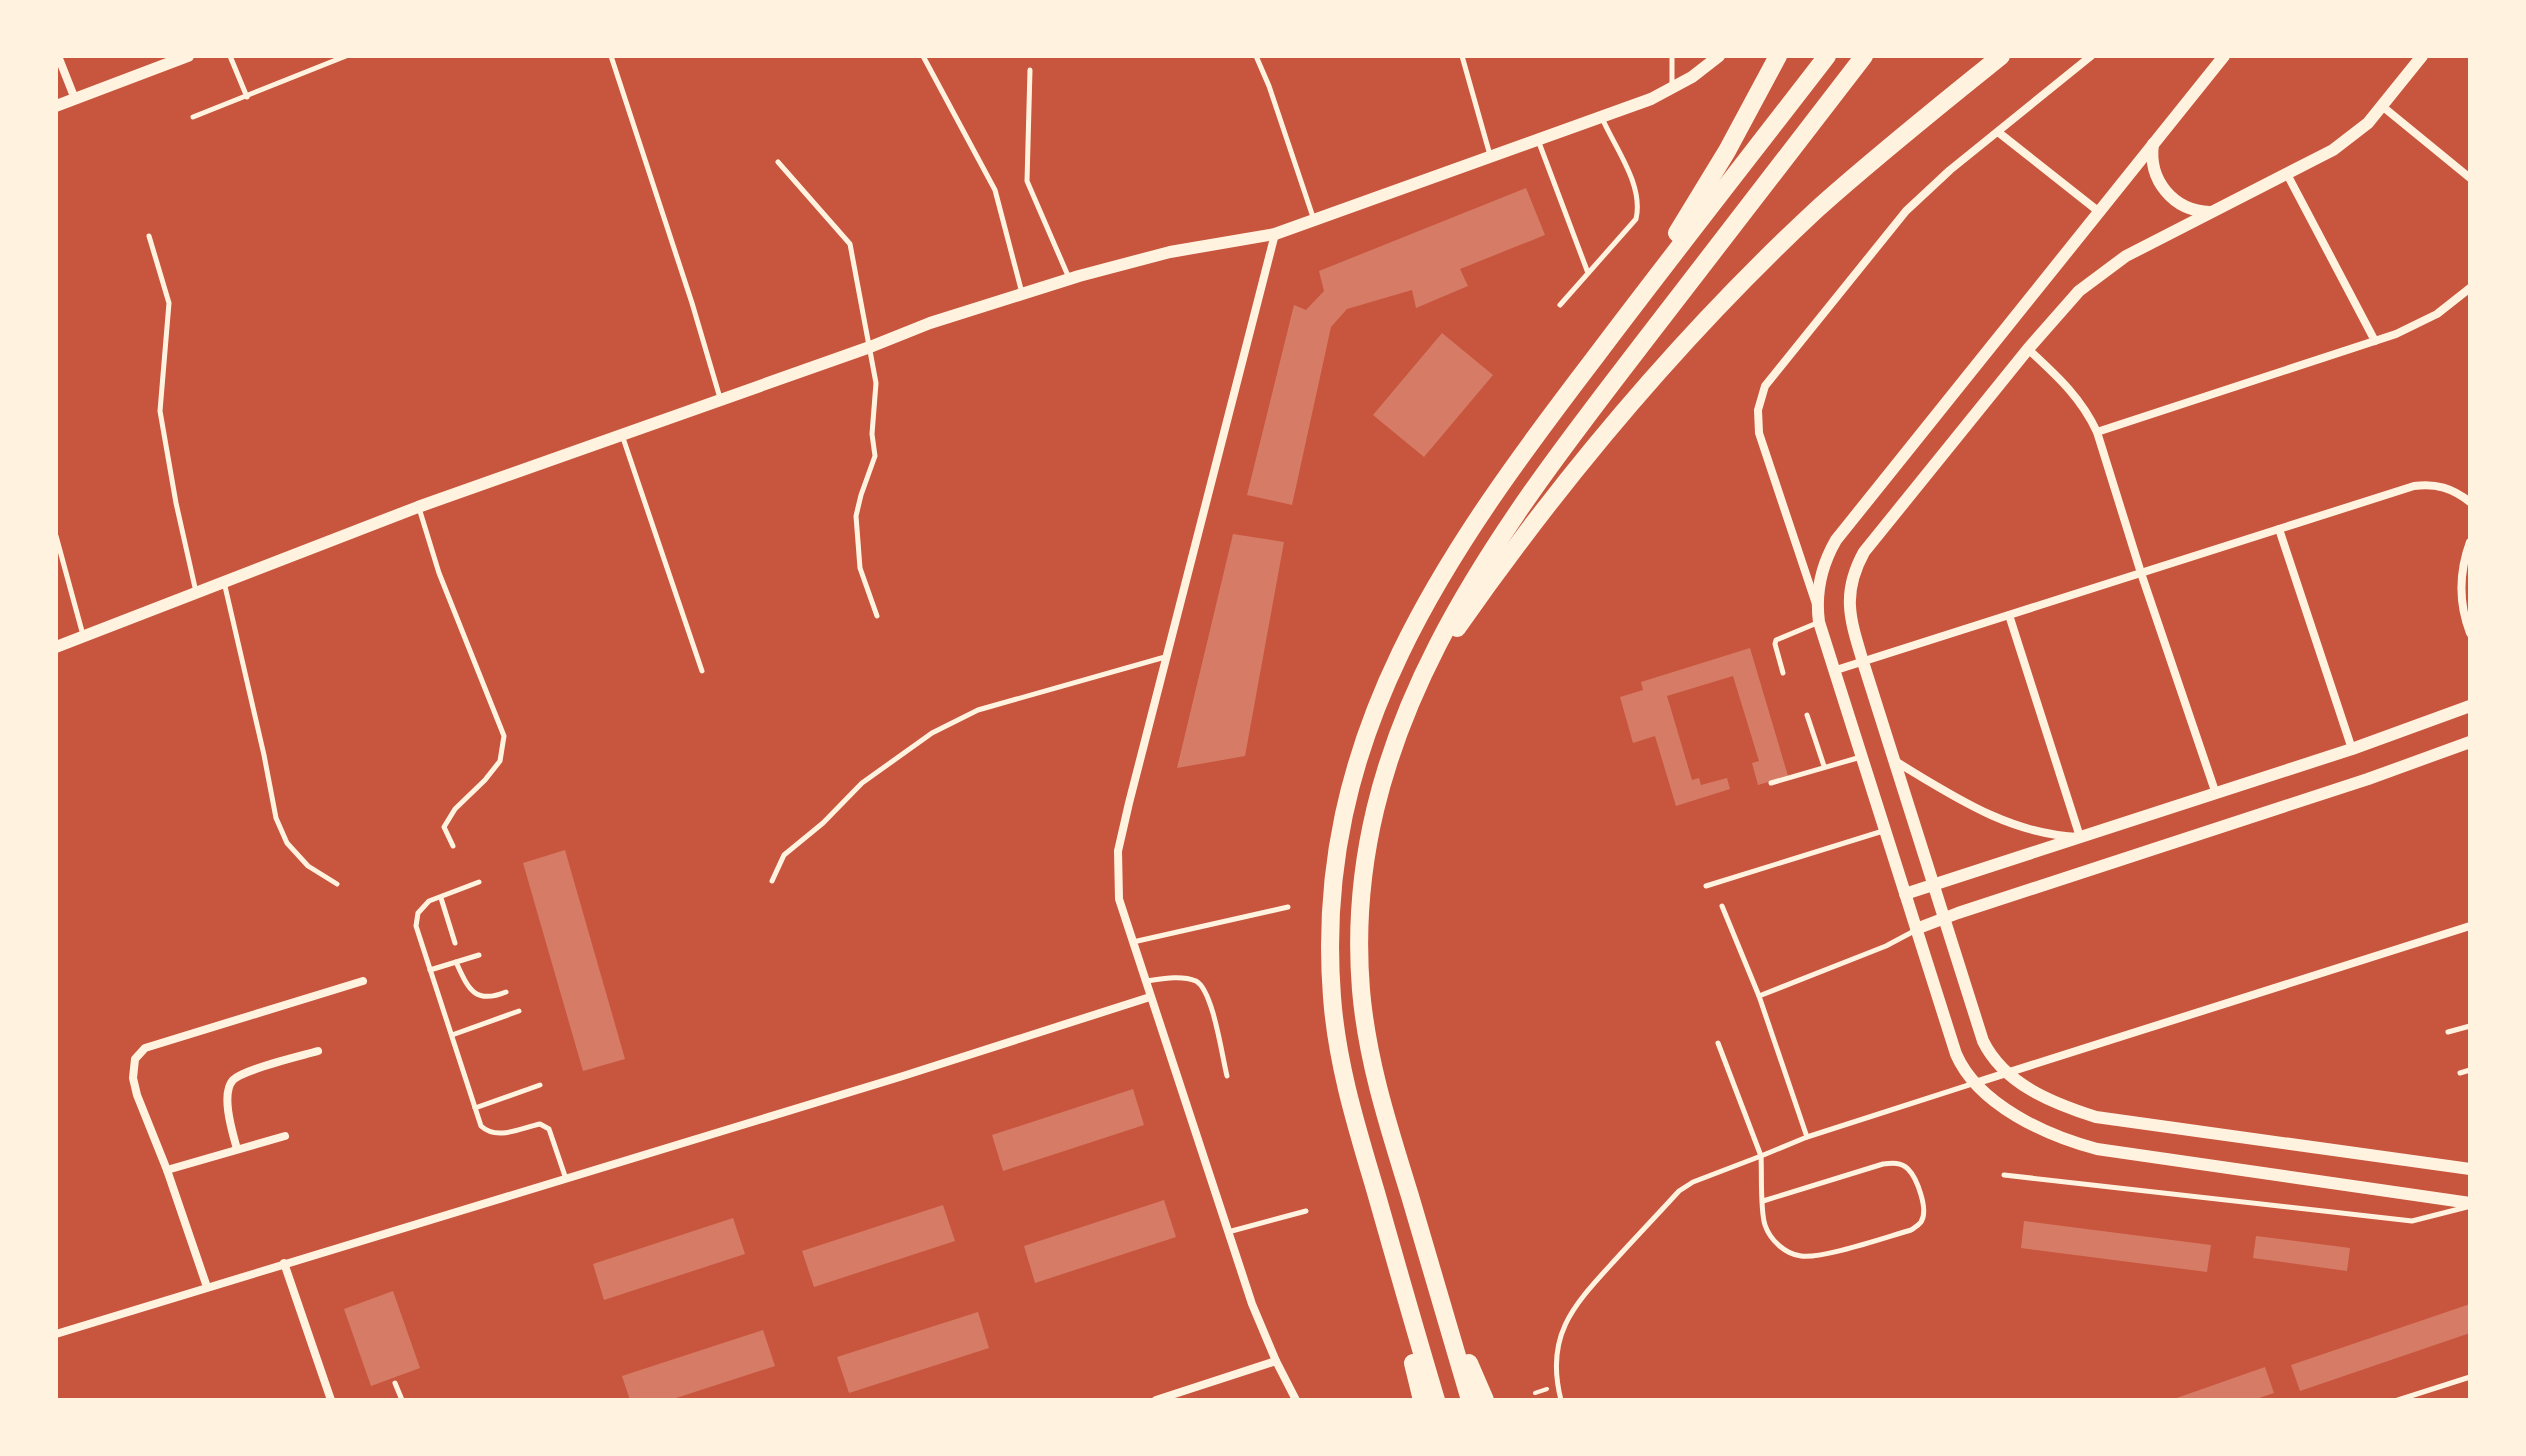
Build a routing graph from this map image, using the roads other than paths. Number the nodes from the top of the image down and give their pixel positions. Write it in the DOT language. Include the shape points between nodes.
graph roads {
  1 [pos="58,56"];
  2 [pos="188,56"];
  3 [pos="230,56"];
  4 [pos="346,56"];
  5 [pos="611,56"];
  6 [pos="923,56"];
  7 [pos="1256,56"];
  8 [pos="1462,56"];
  9 [pos="1672,56"];
  10 [pos="1719,56"];
  11 [pos="1778,56"];
  12 [pos="1827,56"];
  13 [pos="1864,56"];
  14 [pos="2001,56"];
  15 [pos="2091,56"];
  16 [pos="2224,56"];
  17 [pos="2422,56"];
  18 [pos="1030,70"];
  19 [pos="1672,89"];
  20 [pos="247,97"];
  21 [pos="75,99"];
  22 [pos="56,106"];
  23 [pos="2382,106"];
  24 [pos="193,117"];
  25 [pos="1601,117"];
  26 [pos="1998,132"];
  27 [pos="1538,139"];
  28 [pos="2153,142"];
  29 [pos="1490,156"];
  30 [pos="778,162"];
  31 [pos="2287,174"];
  32 [pos="2470,178"];
  33 [pos="2098,211"];
  34 [pos="2213,212"];
  35 [pos="1314,220"];
  36 [pos="1275,234"];
  37 [pos="149,236"];
  38 [pos="1588,273"];
  39 [pos="1069,279"];
  40 [pos="2470,288"];
  41 [pos="1022,294"];
  42 [pos="1560,305"];
  43 [pos="1618,326"];
  44 [pos="2375,341"];
  45 [pos="870,347"];
  46 [pos="2028,349"];
  47 [pos="720,400"];
  48 [pos="2097,432"];
  49 [pos="622,434"];
  50 [pos="2470,502"];
  51 [pos="418,507"];
  52 [pos="2279,529"];
  53 [pos="56,536"];
  54 [pos="2470,542"];
  55 [pos="2141,573"];
  56 [pos="224,582"];
  57 [pos="196,593"];
  58 [pos="2009,615"];
  59 [pos="877,616"];
  60 [pos="1818,616"];
  61 [pos="2470,633"];
  62 [pos="83,636"];
  63 [pos="56,647"];
  64 [pos="1165,657"];
  65 [pos="1863,662"];
  66 [pos="702,671"];
  67 [pos="1833,671"];
  68 [pos="1783,673"];
  69 [pos="1415,690"];
  70 [pos="2470,706"];
  71 [pos="1807,715"];
  72 [pos="2470,742"];
  73 [pos="2352,749"];
  74 [pos="1861,757"];
  75 [pos="1894,761"];
  76 [pos="1824,766"];
  77 [pos="1771,783"];
  78 [pos="2216,794"];
  79 [pos="1884,830"];
  80 [pos="2080,837"];
  81 [pos="453,846"];
  82 [pos="772,881"];
  83 [pos="479,882"];
  84 [pos="337,884"];
  85 [pos="1933,885"];
  86 [pos="1706,886"];
  87 [pos="1905,894"];
  88 [pos="441,898"];
  89 [pos="1722,906"];
  90 [pos="1288,907"];
  91 [pos="1944,919"];
  92 [pos="2470,926"];
  93 [pos="1916,929"];
  94 [pos="1132,942"];
  95 [pos="455,943"];
  96 [pos="479,955"];
  97 [pos="456,962"];
  98 [pos="430,970"];
  99 [pos="363,981"];
  100 [pos="1145,981"];
  101 [pos="506,992"];
  102 [pos="1759,996"];
  103 [pos="1150,997"];
  104 [pos="519,1011"];
  105 [pos="2470,1026"];
  106 [pos="2448,1032"];
  107 [pos="452,1035"];
  108 [pos="1718,1043"];
  109 [pos="318,1051"];
  110 [pos="2470,1070"];
  111 [pos="2007,1073"];
  112 [pos="2460,1073"];
  113 [pos="1227,1076"];
  114 [pos="1975,1083"];
  115 [pos="540,1085"];
  116 [pos="475,1108"];
  117 [pos="285,1136"];
  118 [pos="1807,1137"];
  119 [pos="237,1149"];
  120 [pos="1363,1150"];
  121 [pos="1761,1156"];
  122 [pos="2470,1169"];
  123 [pos="167,1170"];
  124 [pos="2004,1175"];
  125 [pos="566,1179"];
  126 [pos="1763,1201"];
  127 [pos="2470,1204"];
  128 [pos="1306,1211"];
  129 [pos="1228,1232"];
  130 [pos="284,1263"];
  131 [pos="207,1287"];
  132 [pos="1440,1298"];
  133 [pos="56,1334"];
  134 [pos="1276,1361"];
  135 [pos="2470,1377"];
  136 [pos="395,1383"];
  137 [pos="331,1400"];
  138 [pos="402,1400"];
  139 [pos="1156,1400"];
  140 [pos="1296,1400"];
  141 [pos="1422,1400"];
  142 [pos="1436,1400"];
  143 [pos="1470,1400"];
  144 [pos="1485,1400"];
  145 [pos="1561,1400"];
  146 [pos="2398,1400"];
  1 -- 21 [label="street"];
  2 -- 21 [label="street"];
  3 -- 20 [label="lane"];
  4 -- 20 [label="lane"];
  5 -- 47 [label="lane"];
  6 -- 41 [label="lane" via="995,190"];
  7 -- 35 [label="lane"];
  8 -- 29 [label="lane"];
  9 -- 19 [label="lane"];
  10 -- 19 [label="street"];
  11 -- 43 [label="highway" via="1727,151"];
  12 -- 43 [label="highway"];
  13 -- 69 [label="highway" via="1522,503 1464,595"];
  14 -- 69 [label="highway" via="1824,203 1659,370 1533,525"];
  15 -- 26 [label="street"];
  16 -- 28 [label="street"];
  17 -- 23 [label="street"];
  18 -- 39 [label="lane" via="1027,181"];
  19 -- 25 [label="street"];
  20 -- 24 [label="lane"];
  21 -- 22 [label="street"];
  23 -- 31 [label="street" via="2351,138"];
  23 -- 32 [label="street"];
  25 -- 27 [label="street"];
  25 -- 38 [label="lane" via="1639,206 1636,219"];
  26 -- 33 [label="street"];
  26 -- 60 [label="street" via="1892,226 1772,375 1760,398 1761,443"];
  27 -- 29 [label="street"];
  27 -- 38 [label="lane"];
  28 -- 33 [label="street"];
  28 -- 34 [label="street" via="2153,165 2168,194 2188,208"];
  29 -- 35 [label="street"];
  30 -- 45 [label="lane" via="850,244"];
  31 -- 34 [label="street"];
  31 -- 44 [label="street"];
  33 -- 60 [label="street" via="1836,540 1823,568"];
  34 -- 46 [label="street" via="2101,273"];
  35 -- 36 [label="street"];
  36 -- 39 [label="street" via="1170,252"];
  36 -- 64 [label="street"];
  37 -- 57 [label="lane" via="169,303 160,411"];
  38 -- 42 [label="lane"];
  39 -- 41 [label="street"];
  40 -- 44 [label="street" via="2437,314"];
  41 -- 45 [label="street"];
  43 -- 120 [label="highway" via="1513,464 1457,549 1398,655 1363,746 1340,839 1330,967 1342,1072"];
  44 -- 48 [label="street"];
  45 -- 47 [label="street"];
  45 -- 59 [label="lane" via="876,383 875,456 856,516 860,568"];
  46 -- 48 [label="street" via="2071,389"];
  46 -- 65 [label="street" via="1857,565 1849,607"];
  47 -- 49 [label="street"];
  48 -- 55 [label="street"];
  49 -- 51 [label="street"];
  49 -- 66 [label="lane"];
  50 -- 52 [label="street" via="2448,488 2426,484"];
  51 -- 56 [label="street"];
  51 -- 81 [label="lane" via="504,736 500,761 444,827"];
  52 -- 55 [label="street"];
  52 -- 73 [label="street"];
  53 -- 62 [label="lane"];
  54 -- 61 [label="street" via="2461,587"];
  55 -- 58 [label="street"];
  55 -- 78 [label="street"];
  56 -- 57 [label="street"];
  56 -- 84 [label="lane" via="276,818 287,843 308,866"];
  57 -- 62 [label="street"];
  58 -- 65 [label="street"];
  58 -- 80 [label="street"];
  60 -- 67 [label="street"];
  60 -- 68 [label="lane" via="1776,640"];
  62 -- 63 [label="street"];
  64 -- 82 [label="lane" via="978,710 932,733 862,783 784,855"];
  64 -- 94 [label="street" via="1118,851 1119,899"];
  65 -- 67 [label="street"];
  65 -- 75 [label="street"];
  67 -- 74 [label="street"];
  69 -- 132 [label="highway" via="1387,768 1369,845 1360,923 1360,986 1380,1097"];
  70 -- 73 [label="street"];
  71 -- 76 [label="lane"];
  72 -- 91 [label="street"];
  73 -- 78 [label="street"];
  74 -- 76 [label="lane"];
  74 -- 79 [label="street"];
  75 -- 80 [label="street" via="1996,818 2037,833"];
  75 -- 85 [label="street"];
  76 -- 77 [label="lane"];
  78 -- 80 [label="street"];
  79 -- 86 [label="lane"];
  79 -- 87 [label="street"];
  80 -- 85 [label="street"];
  83 -- 88 [label="lane"];
  85 -- 87 [label="street"];
  85 -- 91 [label="street"];
  87 -- 93 [label="street"];
  88 -- 95 [label="lane"];
  88 -- 98 [label="lane" via="422,907 416,926"];
  89 -- 102 [label="lane"];
  90 -- 94 [label="lane"];
  91 -- 93 [label="street"];
  91 -- 111 [label="street" via="1983,1041"];
  92 -- 111 [label="street"];
  93 -- 102 [label="lane"];
  93 -- 114 [label="street" via="1956,1054"];
  94 -- 100 [label="street"];
  96 -- 97 [label="lane"];
  97 -- 98 [label="lane"];
  97 -- 101 [label="lane" via="481,997"];
  98 -- 107 [label="lane"];
  99 -- 123 [label="street" via="145,1048 135,1059 133,1078"];
  100 -- 103 [label="street"];
  100 -- 113 [label="lane" via="1179,978 1203,986"];
  102 -- 118 [label="lane"];
  103 -- 125 [label="street"];
  103 -- 129 [label="street"];
  104 -- 107 [label="lane"];
  105 -- 106 [label="lane"];
  107 -- 116 [label="lane"];
  108 -- 121 [label="lane"];
  109 -- 119 [label="street" via="233,1080 228,1107"];
  110 -- 112 [label="lane"];
  111 -- 114 [label="street"];
  111 -- 122 [label="street" via="2048,1099 2096,1117"];
  114 -- 118 [label="lane"];
  114 -- 127 [label="street" via="2040,1130 2097,1149"];
  115 -- 116 [label="lane"];
  116 -- 125 [label="lane" via="489,1133 540,1124 549,1129"];
  117 -- 119 [label="street"];
  118 -- 121 [label="lane"];
  119 -- 123 [label="street"];
  120 -- 141 [label="highway"];
  120 -- 142 [label="highway"];
  121 -- 126 [label="lane"];
  121 -- 145 [label="lane" via="1679,1191 1576,1302 1562,1328 1555,1359"];
  123 -- 131 [label="street"];
  124 -- 127 [label="lane" via="2412,1221"];
  125 -- 130 [label="street"];
  126 -- 126 [label="lane" via="1765,1225 1781,1249 1800,1256 1911,1230 1925,1209 1908,1169 1896,1163"];
  128 -- 129 [label="lane"];
  129 -- 134 [label="street"];
  130 -- 131 [label="street"];
  130 -- 137 [label="street"];
  131 -- 133 [label="street"];
  132 -- 143 [label="highway"];
  132 -- 144 [label="highway"];
  134 -- 139 [label="street"];
  134 -- 140 [label="street"];
  135 -- 146 [label="lane"];
  136 -- 138 [label="lane"];
}
